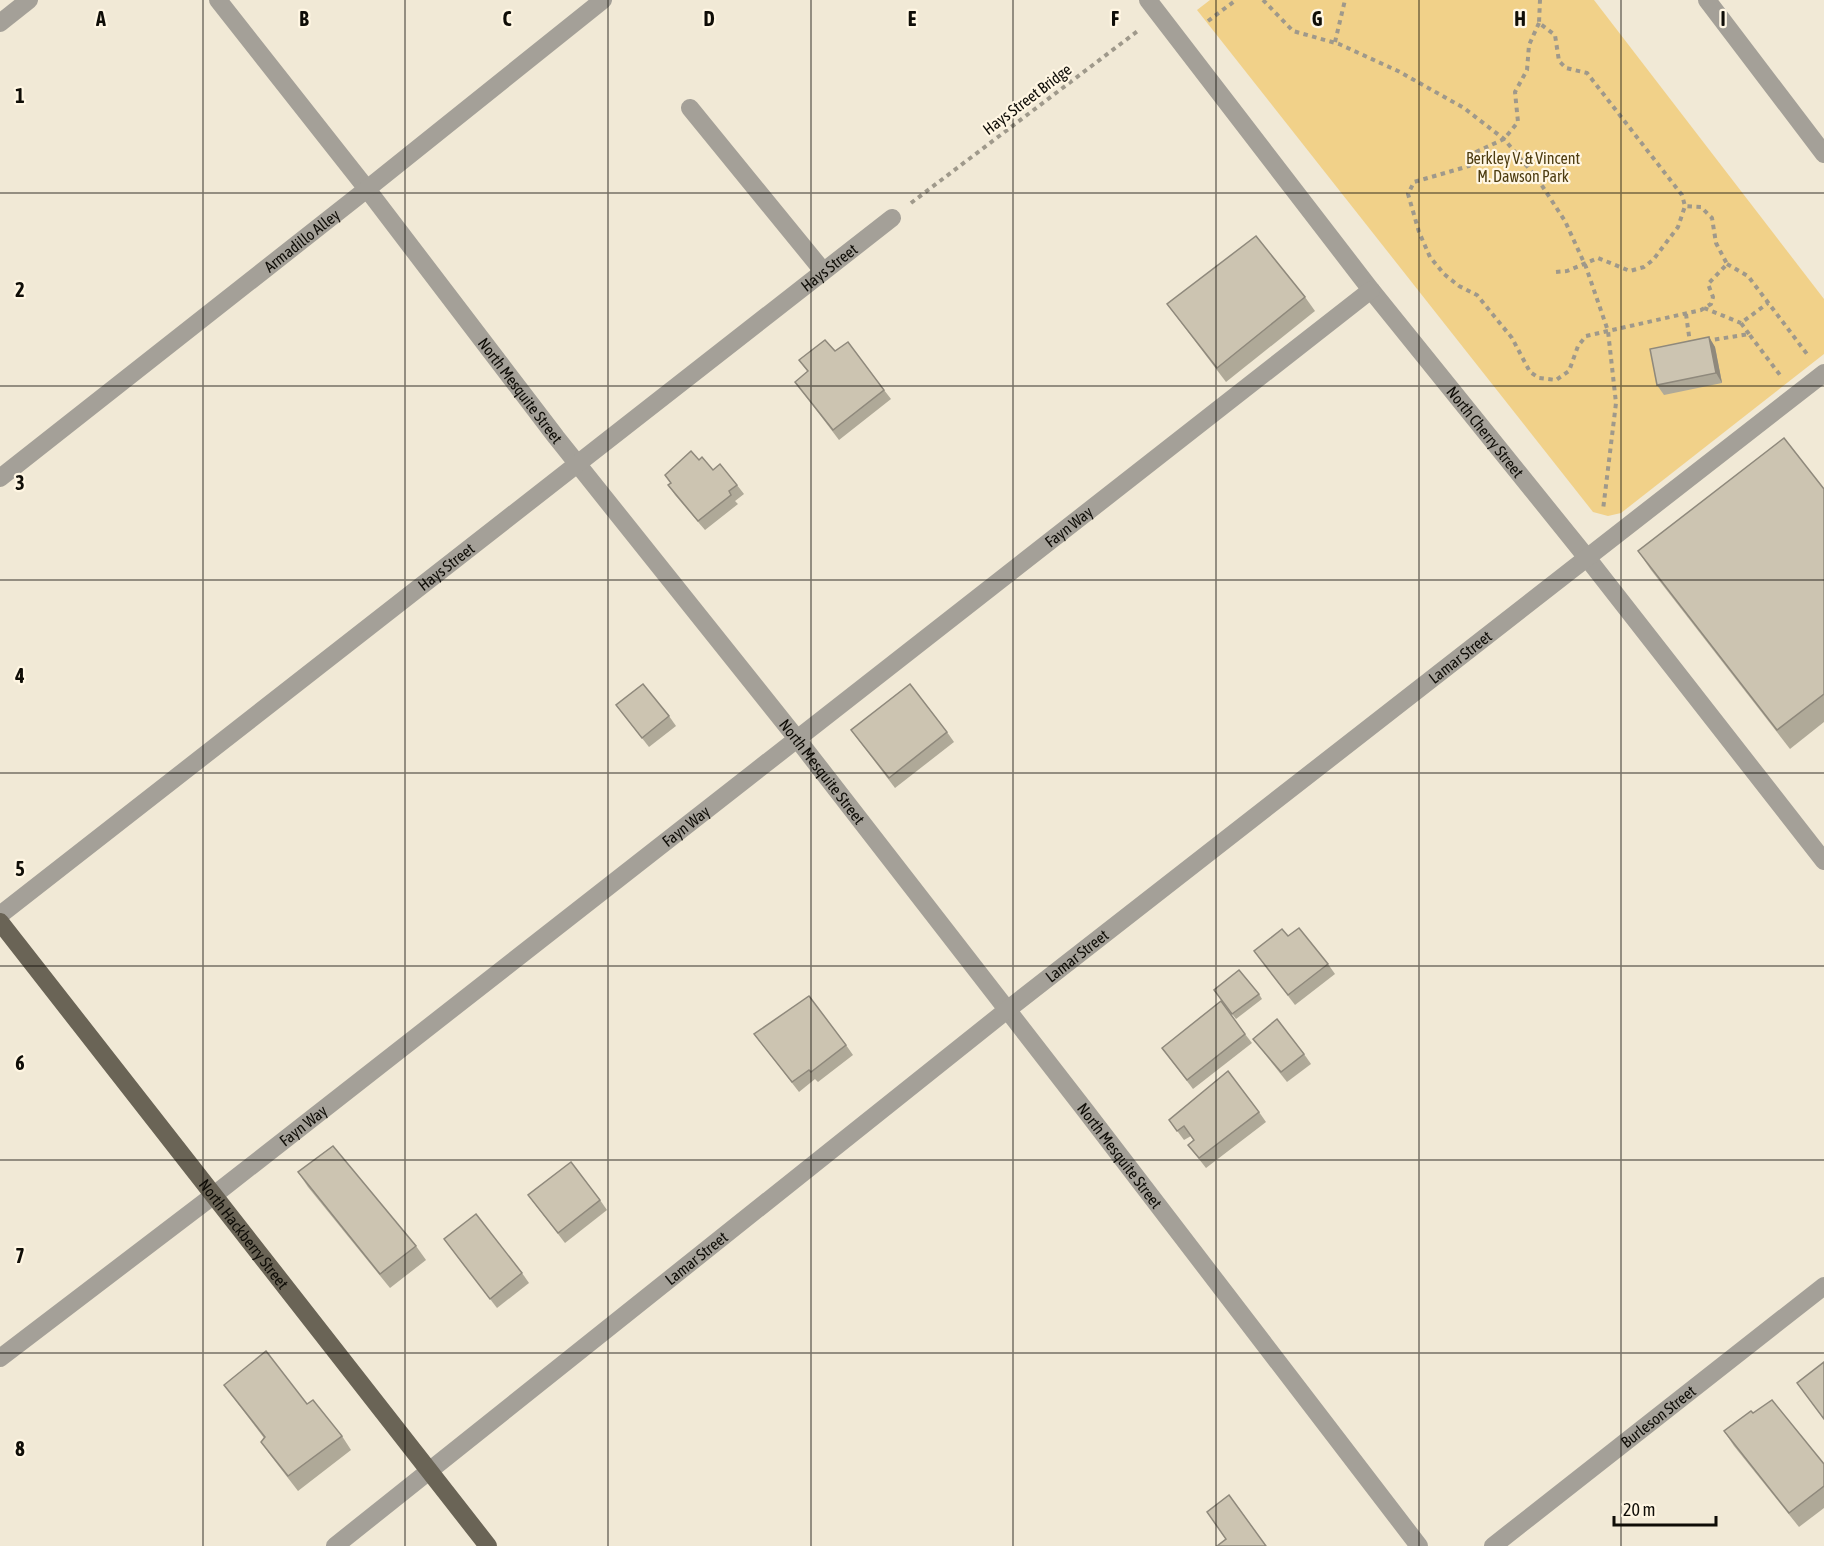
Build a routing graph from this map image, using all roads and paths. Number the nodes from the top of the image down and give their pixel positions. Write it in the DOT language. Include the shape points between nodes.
graph roads {
  1 [pos="29,0"];
  2 [pos="218,0"];
  3 [pos="603,0"];
  4 [pos="1148,0"];
  5 [pos="1236,0"];
  6 [pos="1263,0"];
  7 [pos="1345,0"];
  8 [pos="1540,0"];
  9 [pos="1707,0"];
  10 [pos="1208,21"];
  11 [pos="0,23"];
  12 [pos="1539,23"];
  13 [pos="1142,27"];
  14 [pos="1335,42"];
  15 [pos="690,108"];
  16 [pos="1504,139"];
  17 [pos="1824,154"];
  18 [pos="367,189"];
  19 [pos="1685,206"];
  20 [pos="892,218"];
  21 [pos="1584,264"];
  22 [pos="1727,264"];
  23 [pos="823,271"];
  24 [pos="1556,272"];
  25 [pos="1371,290"];
  26 [pos="1768,303"];
  27 [pos="1704,308"];
  28 [pos="1686,314"];
  29 [pos="1742,323"];
  30 [pos="1608,331"];
  31 [pos="1749,334"];
  32 [pos="1811,359"];
  33 [pos="1824,373"];
  34 [pos="1784,380"];
  35 [pos="577,463"];
  36 [pos="0,478"];
  37 [pos="1603,513"];
  38 [pos="1588,559"];
  39 [pos="798,740"];
  40 [pos="1824,861"];
  41 [pos="0,915"];
  42 [pos="0,922"];
  43 [pos="1007,1011"];
  44 [pos="213,1195"];
  45 [pos="1824,1286"];
  46 [pos="0,1358"];
  47 [pos="430,1472"];
  48 [pos="336,1546"];
  49 [pos="488,1546"];
  50 [pos="1419,1546"];
  51 [pos="1493,1546"];
  1 -- 11 [label="street"];
  2 -- 18 [label="street, North Mesquite Street"];
  3 -- 18 [label="street, Armadillo Alley"];
  4 -- 25 [label="street, North Cherry Street"];
  5 -- 10 [label="path"];
  6 -- 14 [label="path" via="1293,31"];
  7 -- 14 [label="path"];
  8 -- 12 [label="path"];
  9 -- 17 [label="street"];
  12 -- 16 [label="path" via="1530,45 1527,70 1515,92 1518,122"];
  12 -- 19 [label="path" via="1555,35 1559,62 1566,68 1587,73 1682,195"];
  13 -- 20 [label="path, Hays Street Bridge"];
  14 -- 16 [label="path" via="1464,108"];
  15 -- 23 [label="street"];
  16 -- 21 [label="path" via="1537,178 1565,221"];
  16 -- 30 [label="path" via="1476,152 1469,166 1414,182 1408,194 1430,257 1444,274 1477,295 1512,338 1530,372 1539,378 1556,380 1569,371 1586,336"];
  18 -- 35 [label="street, North Mesquite Street"];
  18 -- 36 [label="street, Armadillo Alley"];
  19 -- 21 [label="path" via="1678,227 1644,267 1630,270 1598,258"];
  19 -- 22 [label="path" via="1701,207 1712,218 1716,243"];
  20 -- 23 [label="street, Hays Street"];
  21 -- 24 [label="path"];
  21 -- 30 [label="path"];
  22 -- 26 [label="path" via="1748,276"];
  22 -- 27 [label="path" via="1708,284 1713,297"];
  23 -- 35 [label="street, Hays Street"];
  25 -- 38 [label="street, North Cherry Street"];
  25 -- 39 [label="street, Fayn Way"];
  26 -- 29 [label="path"];
  26 -- 32 [label="path"];
  27 -- 28 [label="path"];
  27 -- 29 [label="path"];
  28 -- 30 [label="path"];
  28 -- 31 [label="path" via="1690,343"];
  29 -- 31 [label="path"];
  30 -- 37 [label="path" via="1616,404"];
  31 -- 34 [label="path"];
  33 -- 38 [label="street, Lamar Street"];
  35 -- 39 [label="street, North Mesquite Street"];
  35 -- 41 [label="street, Hays Street"];
  38 -- 40 [label="street, North Cherry Street"];
  38 -- 43 [label="street, Lamar Street"];
  39 -- 43 [label="street, North Mesquite Street"];
  39 -- 44 [label="street, Fayn Way"];
  42 -- 44 [label="main road, North Hackberry Street"];
  43 -- 47 [label="street, Lamar Street"];
  43 -- 50 [label="street, North Mesquite Street"];
  44 -- 46 [label="street, Fayn Way"];
  44 -- 47 [label="main road, North Hackberry Street"];
  45 -- 51 [label="street, Burleson Street"];
  47 -- 48 [label="street, Lamar Street"];
  47 -- 49 [label="main road, North Hackberry Street"];
}
